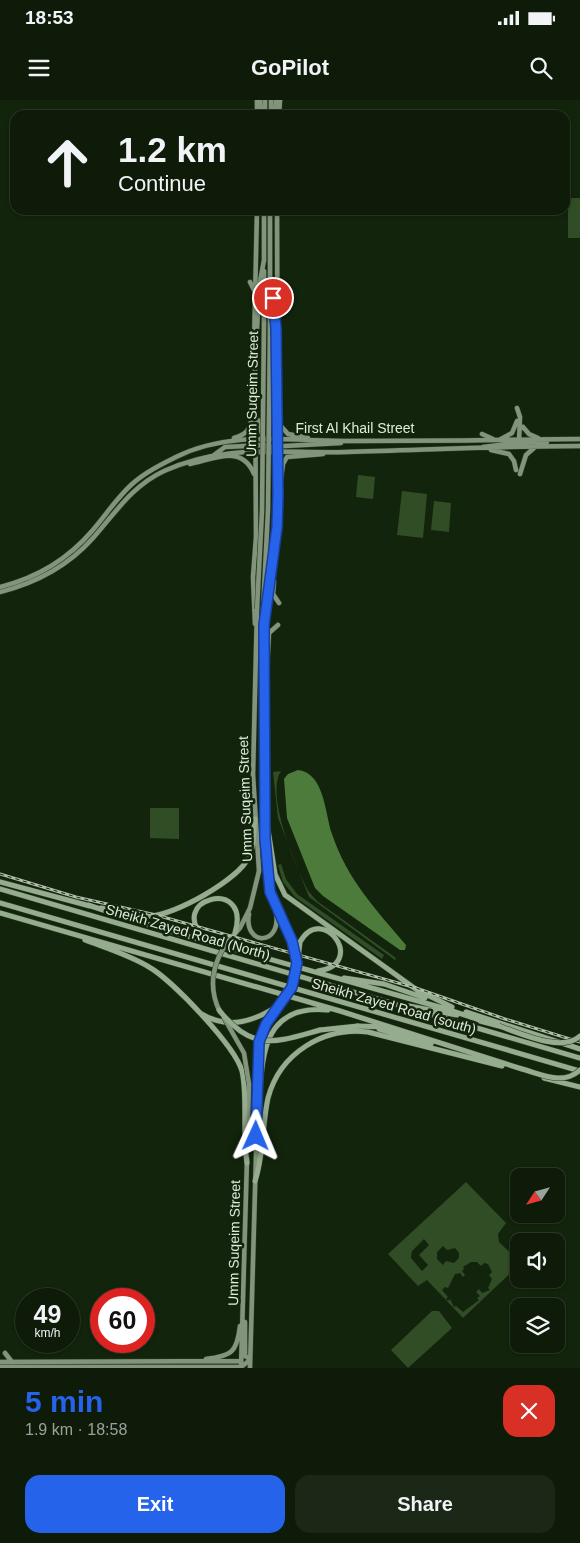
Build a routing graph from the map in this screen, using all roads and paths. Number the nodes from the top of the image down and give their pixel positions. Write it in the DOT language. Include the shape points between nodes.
graph roads {
  1 [pos="258,215"];
  2 [pos="264,215"];
  3 [pos="270,215"];
  4 [pos="277,215"];
  5 [pos="264,260"];
  6 [pos="270,279"];
  7 [pos="250,282"];
  8 [pos="255,292"];
  9 [pos="267,324"];
  10 [pos="276,328"];
  11 [pos="255,359"];
  12 [pos="256,390"];
  13 [pos="517,408"];
  14 [pos="256,410"];
  15 [pos="278,418"];
  16 [pos="517,421"];
  17 [pos="523,427"];
  18 [pos="385,434"];
  19 [pos="482,434"];
  20 [pos="256,439"];
  21 [pos="264,439"];
  22 [pos="278,439"];
  23 [pos="539,439"];
  24 [pos="558,439"];
  25 [pos="580,439"];
  26 [pos="225,440"];
  27 [pos="314,440"];
  28 [pos="378,440"];
  29 [pos="350,441"];
  30 [pos="497,441"];
  31 [pos="520,443"];
  32 [pos="256,445"];
  33 [pos="537,446"];
  34 [pos="580,446"];
  35 [pos="272,447"];
  36 [pos="482,448"];
  37 [pos="256,451"];
  38 [pos="330,452"];
  39 [pos="214,455"];
  40 [pos="176,466"];
  41 [pos="516,470"];
  42 [pos="520,474"];
  43 [pos="255,478"];
  44 [pos="278,495"];
  45 [pos="273,564"];
  46 [pos="0,587"];
  47 [pos="279,591"];
  48 [pos="0,592"];
  49 [pos="274,596"];
  50 [pos="279,603"];
  51 [pos="255,624"];
  52 [pos="264,625"];
  53 [pos="278,625"];
  54 [pos="264,676"];
  55 [pos="265,811"];
  56 [pos="255,819"];
  57 [pos="0,882"];
  58 [pos="0,889"];
  59 [pos="0,903"];
  60 [pos="88,905"];
  61 [pos="275,907"];
  62 [pos="250,908"];
  63 [pos="0,913"];
  64 [pos="69,933"];
  65 [pos="235,933"];
  66 [pos="209,941"];
  67 [pos="297,968"];
  68 [pos="313,971"];
  69 [pos="328,975"];
  70 [pos="282,1003"];
  71 [pos="399,1005"];
  72 [pos="192,1006"];
  73 [pos="219,1010"];
  74 [pos="460,1010"];
  75 [pos="340,1011"];
  76 [pos="482,1021"];
  77 [pos="580,1036"];
  78 [pos="454,1049"];
  79 [pos="580,1049"];
  80 [pos="580,1058"];
  81 [pos="580,1065"];
  82 [pos="523,1067"];
  83 [pos="580,1071"];
  84 [pos="580,1087"];
  85 [pos="257,1121"];
  86 [pos="247,1162"];
  87 [pos="255,1181"];
  88 [pos="244,1315"];
  89 [pos="243,1321"];
  90 [pos="116,1357"];
  91 [pos="250,1359"];
  92 [pos="196,1361"];
  93 [pos="12,1362"];
  94 [pos="123,1362"];
  95 [pos="1,1363"];
  96 [pos="243,1366"];
  97 [pos="68,1367"];
  98 [pos="217,1367"];
  99 [pos="250,1368"];
  1 -- 8 [label="main road"];
  2 -- 5 [label="main road, Umm Suqeim Street"];
  3 -- 6 [label="main road, Umm Suqeim Street"];
  4 -- 10 [label="main road"];
  5 -- 9 [label="main road, Umm Suqeim Street"];
  5 -- 11 [label="main road"];
  6 -- 9 [label="main road, Umm Suqeim Street"];
  6 -- 10 [label="main road"];
  7 -- 8 [label="main road"];
  8 -- 11 [label="main road"];
  9 -- 51 [label="main road, Umm Suqeim Street, bridge"];
  9 -- 52 [label="main road, Umm Suqeim Street, bridge" via="268,510"];
  10 -- 15 [label="main road"];
  11 -- 12 [label="main road"];
  12 -- 14 [label="main road"];
  12 -- 26 [label="main road" via="250,428 243,435"];
  13 -- 31 [label="main road"];
  14 -- 20 [label="main road"];
  14 -- 21 [label="main road"];
  15 -- 22 [label="main road"];
  15 -- 27 [label="main road" via="288,434"];
  16 -- 30 [label="main road" via="512,433"];
  17 -- 23 [label="main road"];
  18 -- 28 [label="main road"];
  19 -- 30 [label="main road"];
  20 -- 21 [label="main road, First Al Khail Street"];
  20 -- 26 [label="main road, First Al Khail Street"];
  20 -- 32 [label="main road"];
  20 -- 35 [label="main road"];
  21 -- 22 [label="main road, First Al Khail Street"];
  21 -- 35 [label="main road"];
  22 -- 27 [label="main road, First Al Khail Street"];
  22 -- 35 [label="main road"];
  22 -- 35 [label="main road"];
  23 -- 24 [label="main road, First Al Khail Street"];
  23 -- 31 [label="main road, First Al Khail Street"];
  24 -- 25 [label="main road, First Al Khail Street"];
  24 -- 31 [label="main road"];
  26 -- 46 [label="main road, First Al Khail Street" via="185,452 146,473 122,493 88,536 70,552 37,573"];
  27 -- 29 [label="main road, First Al Khail Street"];
  28 -- 29 [label="main road, First Al Khail Street"];
  28 -- 30 [label="main road, First Al Khail Street"];
  29 -- 35 [label="main road"];
  30 -- 31 [label="main road, First Al Khail Street"];
  31 -- 33 [label="main road, First Al Khail Street"];
  31 -- 36 [label="main road, First Al Khail Street"];
  32 -- 35 [label="main road"];
  32 -- 37 [label="main road"];
  32 -- 39 [label="main road" via="223,448"];
  33 -- 34 [label="main road, First Al Khail Street"];
  33 -- 42 [label="main road" via="526,455"];
  35 -- 37 [label="main road, First Al Khail Street"];
  35 -- 38 [label="main road, First Al Khail Street"];
  35 -- 44 [label="main road" via="279,482"];
  36 -- 38 [label="main road, First Al Khail Street"];
  36 -- 41 [label="main road" via="507,453"];
  37 -- 39 [label="main road, First Al Khail Street"];
  37 -- 43 [label="main road"];
  38 -- 44 [label="main road" via="294,455 286,459"];
  39 -- 40 [label="main road, First Al Khail Street"];
  40 -- 43 [label="main road" via="237,455 248,462"];
  40 -- 48 [label="main road, First Al Khail Street" via="134,490 88,543 63,564 35,580"];
  43 -- 51 [label="main road"];
  44 -- 45 [label="main road"];
  45 -- 49 [label="main road"];
  45 -- 52 [label="main road"];
  47 -- 49 [label="main road"];
  49 -- 50 [label="main road"];
  51 -- 56 [label="main road, Umm Suqeim Street"];
  52 -- 54 [label="main road, Umm Suqeim Street"];
  53 -- 54 [label="main road" via="270,633 268,670"];
  54 -- 55 [label="main road, Umm Suqeim Street"];
  55 -- 61 [label="main road, Umm Suqeim Street" via="267,876"];
  55 -- 74 [label="highway" via="275,874 288,898 417,990"];
  56 -- 60 [label="highway" via="252,850 241,870 226,882 175,909 144,916"];
  56 -- 62 [label="main road, Umm Suqeim Street" via="259,871"];
  57 -- 60 [label="highway"];
  58 -- 71 [label="highway, Sheikh Zayed Road (North)"];
  59 -- 83 [label="highway, Sheikh Zayed Road (south)"];
  60 -- 66 [label="highway"];
  61 -- 62 [label="main road" via="276,928 264,938 250,931"];
  61 -- 67 [label="main road, Umm Suqeim Street, bridge" via="292,941"];
  62 -- 65 [label="main road, Umm Suqeim Street"];
  63 -- 64 [label="highway"];
  64 -- 72 [label="highway" via="146,965 168,981"];
  64 -- 75 [label="highway"];
  65 -- 66 [label="highway" via="237,918 233,907 220,898 209,899 197,908 195,920 198,931"];
  65 -- 73 [label="main road, Umm Suqeim Street, bridge" via="218,957 213,973 213,989"];
  66 -- 68 [label="highway"];
  67 -- 68 [label="highway, bridge" via="300,942 307,934 317,929 331,932 339,942 340,952 335,964"];
  67 -- 70 [label="main road, Umm Suqeim Street, bridge" via="292,987"];
  68 -- 69 [label="highway"];
  69 -- 74 [label="highway" via="384,984"];
  69 -- 76 [label="highway"];
  70 -- 72 [label="highway" via="252,1020 231,1023 210,1018"];
  70 -- 85 [label="main road, Umm Suqeim Street" via="262,1032 257,1052"];
  71 -- 76 [label="highway" via="424,1007"];
  71 -- 80 [label="highway"];
  72 -- 86 [label="highway" via="233,1052 241,1068"];
  73 -- 78 [label="highway, bridge" via="242,1032 264,1041 288,1040 320,1030 357,1026"];
  73 -- 86 [label="main road, Umm Suqeim Street, bridge" via="242,1048 247,1066"];
  74 -- 79 [label="highway"];
  75 -- 78 [label="highway"];
  75 -- 85 [label="highway" via="303,1011 274,1031 262,1056"];
  76 -- 77 [label="highway, bridge" via="559,1044 572,1042"];
  78 -- 82 [label="highway"];
  78 -- 84 [label="highway"];
  78 -- 87 [label="highway" via="362,1031 333,1033 307,1044 286,1063 273,1085"];
  81 -- 82 [label="highway, bridge" via="561,1076"];
  82 -- 83 [label="highway, bridge" via="558,1079"];
  85 -- 87 [label="main road, Umm Suqeim Street"];
  86 -- 88 [label="main road, Umm Suqeim Street"];
  87 -- 91 [label="main road, Umm Suqeim Street"];
  88 -- 89 [label="main road, Umm Suqeim Street"];
  88 -- 91 [label="main road" via="245,1356"];
  89 -- 92 [label="main road" via="232,1352 224,1357"];
  89 -- 96 [label="main road, Umm Suqeim Street"];
  90 -- 94 [label="main road"];
  91 -- 96 [label="main road"];
  91 -- 99 [label="main road, Umm Suqeim Street"];
  92 -- 94 [label="main road"];
  92 -- 96 [label="main road"];
  93 -- 94 [label="main road"];
  93 -- 95 [label="main road"];
  93 -- 95 [label="main road" via="5,1352"];
  95 -- 97 [label="main road"];
  96 -- 98 [label="main road"];
  97 -- 98 [label="main road"];
}
